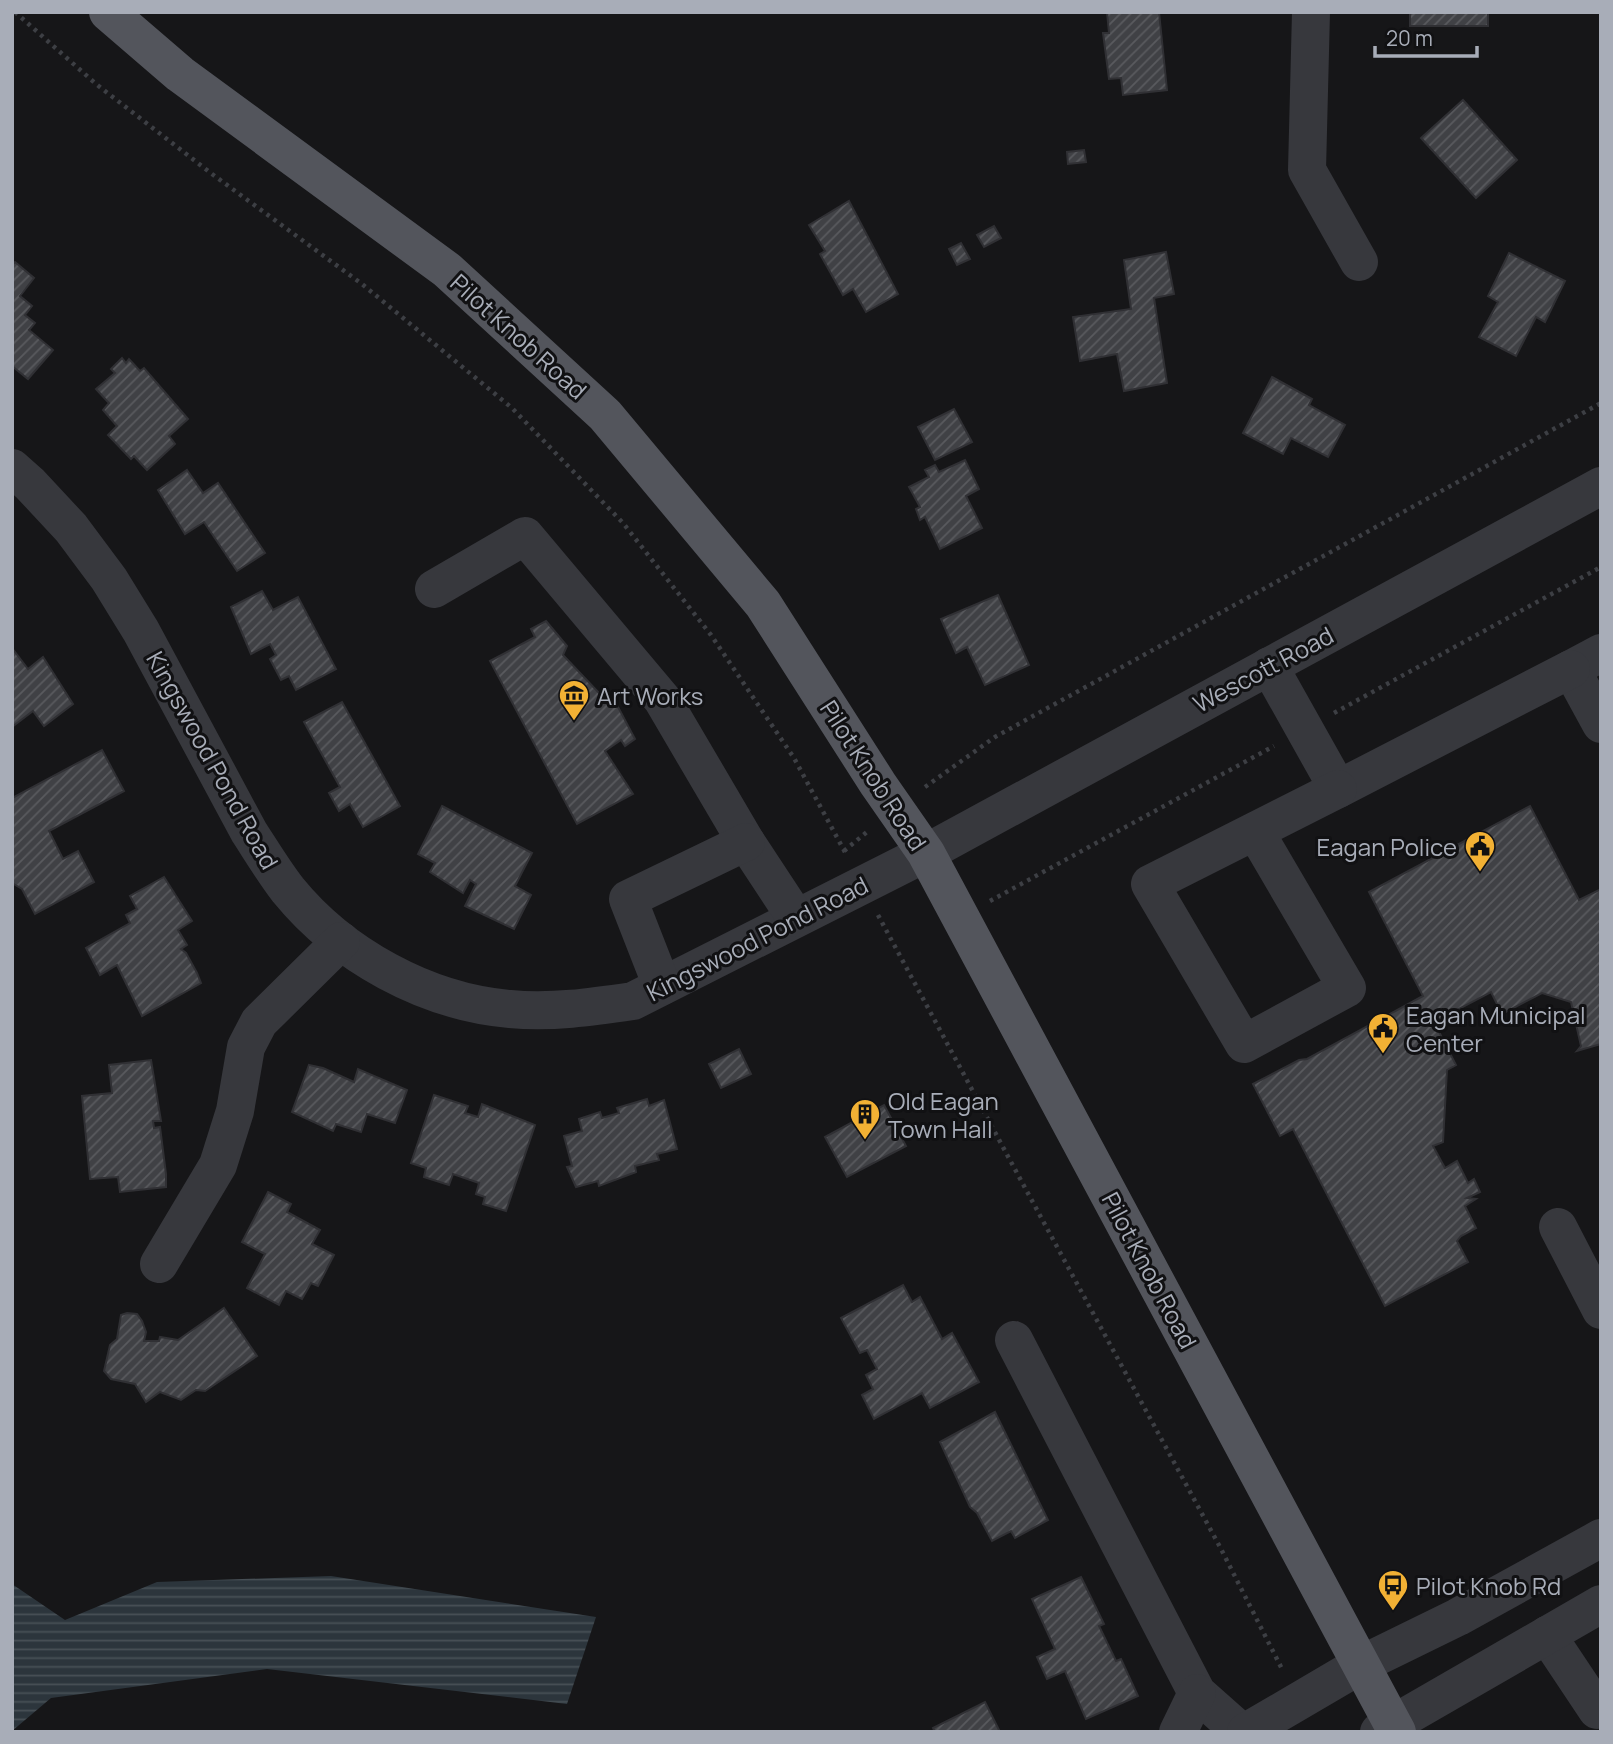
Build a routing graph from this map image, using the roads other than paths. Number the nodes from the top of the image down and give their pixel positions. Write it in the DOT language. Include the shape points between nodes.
graph roads {
  1 [pos="108,12"];
  2 [pos="1311,12"];
  3 [pos="1359,262"];
  4 [pos="12,467"];
  5 [pos="1601,486"];
  6 [pos="434,589"];
  7 [pos="1586,661"];
  8 [pos="1269,666"];
  9 [pos="1601,724"];
  10 [pos="1338,789"];
  11 [pos="1255,831"];
  12 [pos="746,842"];
  13 [pos="926,853"];
  14 [pos="796,918"];
  15 [pos="341,941"];
  16 [pos="663,986"];
  17 [pos="1558,1227"];
  18 [pos="159,1264"];
  19 [pos="1601,1310"];
  20 [pos="1014,1340"];
  21 [pos="1601,1538"];
  22 [pos="1601,1604"];
  23 [pos="1547,1635"];
  24 [pos="1362,1664"];
  25 [pos="1197,1693"];
  26 [pos="1599,1712"];
  27 [pos="1390,1729"];
  28 [pos="1178,1732"];
  29 [pos="1243,1732"];
  1 -- 13 [label="main road, Pilot Knob Road" via="180,74 447,270 605,415 763,604"];
  2 -- 3 [label="street" via="1307,170"];
  4 -- 15 [label="street, Kingswood Pond Road" via="71,528 109,579 268,863 289,891"];
  5 -- 8 [label="street, Wescott Road"];
  6 -- 12 [label="street" via="525,536 662,699"];
  7 -- 9 [label="street"];
  7 -- 10 [label="street"];
  8 -- 10 [label="street"];
  8 -- 13 [label="street, Wescott Road"];
  10 -- 11 [label="street"];
  11 -- 11 [label="street" via="1150,884 1244,1045 1347,988"];
  12 -- 14 [label="street"];
  12 -- 16 [label="street" via="628,899"];
  13 -- 14 [label="street, Kingswood Pond Road"];
  13 -- 24 [label="main road, Pilot Knob Road"];
  14 -- 16 [label="street, Kingswood Pond Road"];
  15 -- 16 [label="street, Kingswood Pond Road" via="434,992 509,1009 591,1008 632,1001"];
  15 -- 18 [label="street" via="259,1022 246,1047 236,1111 218,1165"];
  17 -- 19 [label="street"];
  20 -- 25 [label="street"];
  21 -- 24 [label="street"];
  22 -- 23 [label="street"];
  23 -- 26 [label="street"];
  23 -- 27 [label="street"];
  24 -- 27 [label="main road, Pilot Knob Road"];
  24 -- 29 [label="street"];
  25 -- 28 [label="street"];
  25 -- 29 [label="street"];
}
